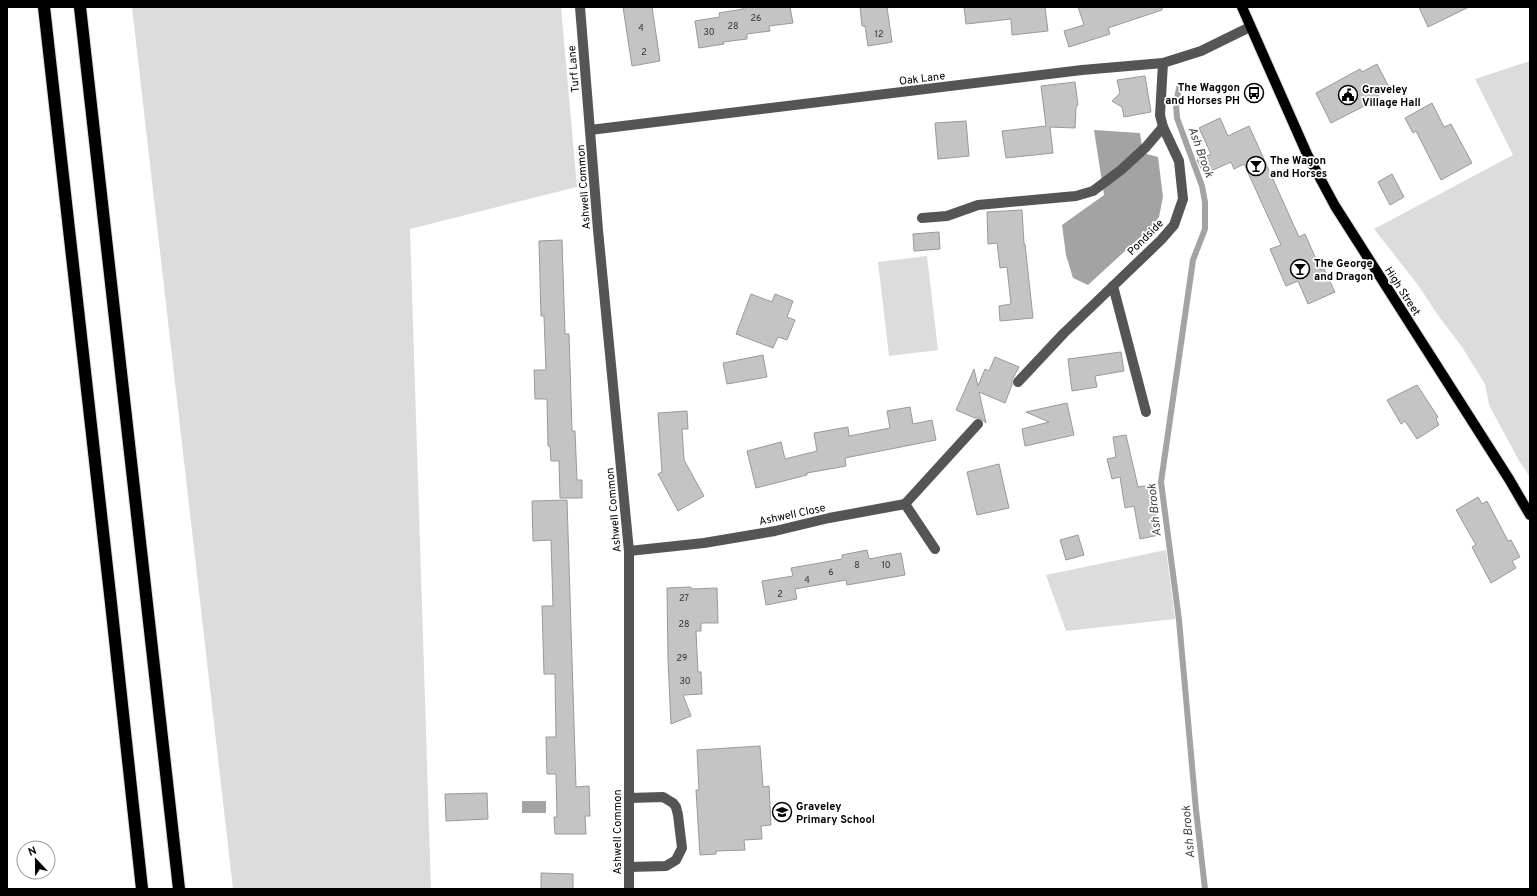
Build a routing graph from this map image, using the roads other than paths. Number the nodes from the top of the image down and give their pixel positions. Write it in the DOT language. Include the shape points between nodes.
graph roads {
  1 [pos="44,7"];
  2 [pos="80,7"];
  3 [pos="580,7"];
  4 [pos="1242,7"];
  5 [pos="1250,27"];
  6 [pos="1163,63"];
  7 [pos="1163,127"];
  8 [pos="590,130"];
  9 [pos="922,218"];
  10 [pos="1113,286"];
  11 [pos="1018,382"];
  12 [pos="1146,412"];
  13 [pos="978,424"];
  14 [pos="905,504"];
  15 [pos="1530,515"];
  16 [pos="935,549"];
  17 [pos="629,551"];
  18 [pos="629,798"];
  19 [pos="629,868"];
  20 [pos="142,889"];
  21 [pos="179,889"];
  22 [pos="629,889"];
  1 -- 20 [label="highway"];
  2 -- 21 [label="highway"];
  3 -- 8 [label="street, Turf Lane"];
  4 -- 5 [label="main road, High Street"];
  5 -- 6 [label="street, Oak Lane" via="1201,51"];
  5 -- 15 [label="main road, High Street" via="1307,154 1335,206"];
  6 -- 7 [label="street, Pondside" via="1160,115"];
  6 -- 8 [label="street, Oak Lane" via="1074,71"];
  7 -- 9 [label="street" via="1121,170 1093,191 1076,196 978,205 960,213"];
  7 -- 10 [label="street, Pondside" via="1179,161 1182,206 1174,225"];
  8 -- 17 [label="street, Ashwell Common"];
  10 -- 11 [label="street, Pondside"];
  10 -- 12 [label="street"];
  13 -- 14 [label="street"];
  14 -- 16 [label="street"];
  14 -- 17 [label="street, Ashwell Close" via="775,531 704,543"];
  17 -- 18 [label="street, Ashwell Common"];
  18 -- 19 [label="street, Ashwell Common"];
  18 -- 19 [label="street" via="663,797 673,803 678,815 682,848 676,860 666,866"];
  19 -- 22 [label="street, Ashwell Common"];
}
